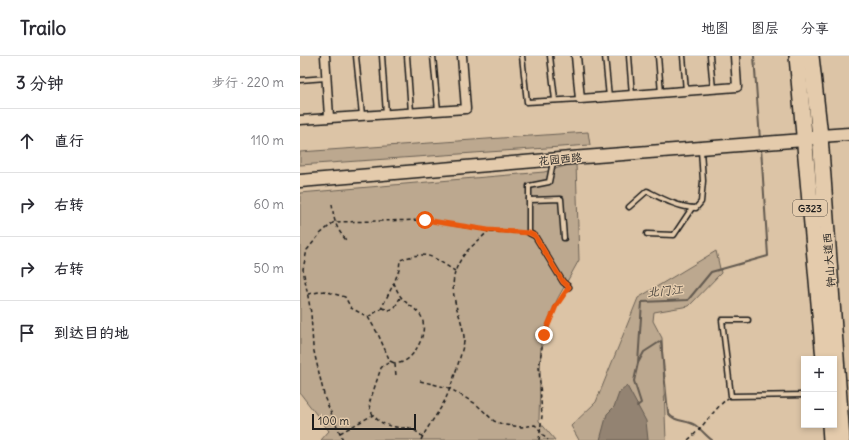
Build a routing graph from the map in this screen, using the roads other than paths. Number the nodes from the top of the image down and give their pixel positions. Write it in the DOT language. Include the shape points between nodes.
graph roads {
  1 [pos="325,56"];
  2 [pos="356,56"];
  3 [pos="382,56"];
  4 [pos="407,56"];
  5 [pos="433,56"];
  6 [pos="462,56"];
  7 [pos="522,56"];
  8 [pos="550,56"];
  9 [pos="576,56"];
  10 [pos="605,56"];
  11 [pos="629,56"];
  12 [pos="658,56"];
  13 [pos="683,56"];
  14 [pos="710,56"];
  15 [pos="735,56"];
  16 [pos="797,56"];
  17 [pos="811,56"];
  18 [pos="326,78"];
  19 [pos="300,80"];
  20 [pos="713,89"];
  21 [pos="686,91"];
  22 [pos="661,93"];
  23 [pos="632,95"];
  24 [pos="609,96"];
  25 [pos="580,99"];
  26 [pos="554,100"];
  27 [pos="438,111"];
  28 [pos="411,112"];
  29 [pos="386,114"];
  30 [pos="362,115"];
  31 [pos="329,117"];
  32 [pos="300,120"];
  33 [pos="849,134"];
  34 [pos="820,136"];
  35 [pos="804,140"];
  36 [pos="701,148"];
  37 [pos="553,159"];
  38 [pos="300,181"];
  39 [pos="529,200"];
  40 [pos="629,207"];
  41 [pos="692,208"];
  42 [pos="647,234"];
  43 [pos="564,238"];
  44 [pos="569,287"];
  45 [pos="748,320"];
  46 [pos="824,356"];
  47 [pos="801,394"];
  48 [pos="840,394"];
  49 [pos="830,428"];
  50 [pos="831,440"];
  51 [pos="842,440"];
  1 -- 18 [label="street"];
  2 -- 30 [label="lane"];
  3 -- 29 [label="lane"];
  4 -- 28 [label="lane"];
  5 -- 27 [label="lane"];
  6 -- 27 [label="street" via="466,109"];
  7 -- 26 [label="lane" via="527,102"];
  8 -- 26 [label="lane"];
  9 -- 25 [label="street"];
  10 -- 24 [label="lane"];
  11 -- 23 [label="lane"];
  12 -- 22 [label="lane"];
  13 -- 21 [label="lane"];
  14 -- 20 [label="lane"];
  15 -- 20 [label="street" via="737,87"];
  16 -- 35 [label="highway, 钟山大道西 / G323"];
  17 -- 34 [label="highway, 钟山大道西 / G323"];
  18 -- 19 [label="lane"];
  18 -- 31 [label="street"];
  20 -- 21 [label="street"];
  21 -- 22 [label="street"];
  22 -- 23 [label="street"];
  23 -- 24 [label="street"];
  24 -- 25 [label="street"];
  25 -- 26 [label="lane"];
  27 -- 28 [label="street"];
  28 -- 29 [label="street"];
  29 -- 30 [label="street"];
  30 -- 31 [label="street"];
  31 -- 32 [label="street"];
  33 -- 34 [label="street, 花园西路"];
  34 -- 35 [label="street, 花园西路"];
  34 -- 48 [label="highway, 钟山大道西 / G323"];
  35 -- 36 [label="street, 花园西路"];
  35 -- 46 [label="highway, 钟山大道西 / G323"];
  36 -- 37 [label="street, 花园西路"];
  36 -- 41 [label="lane" via="701,202 696,208"];
  37 -- 38 [label="street, 花园西路"];
  37 -- 39 [label="lane" via="549,182 529,186"];
  39 -- 43 [label="lane" via="561,199"];
  39 -- 44 [label="lane" via="529,233 535,236 563,282"];
  40 -- 41 [label="lane" via="647,190 662,199"];
  41 -- 42 [label="lane" via="674,235"];
  45 -- 47 [label="lane" via="722,320 731,396"];
  48 -- 51 [label="highway, 钟山大道西 / G323"];
  49 -- 50 [label="highway"];
}
